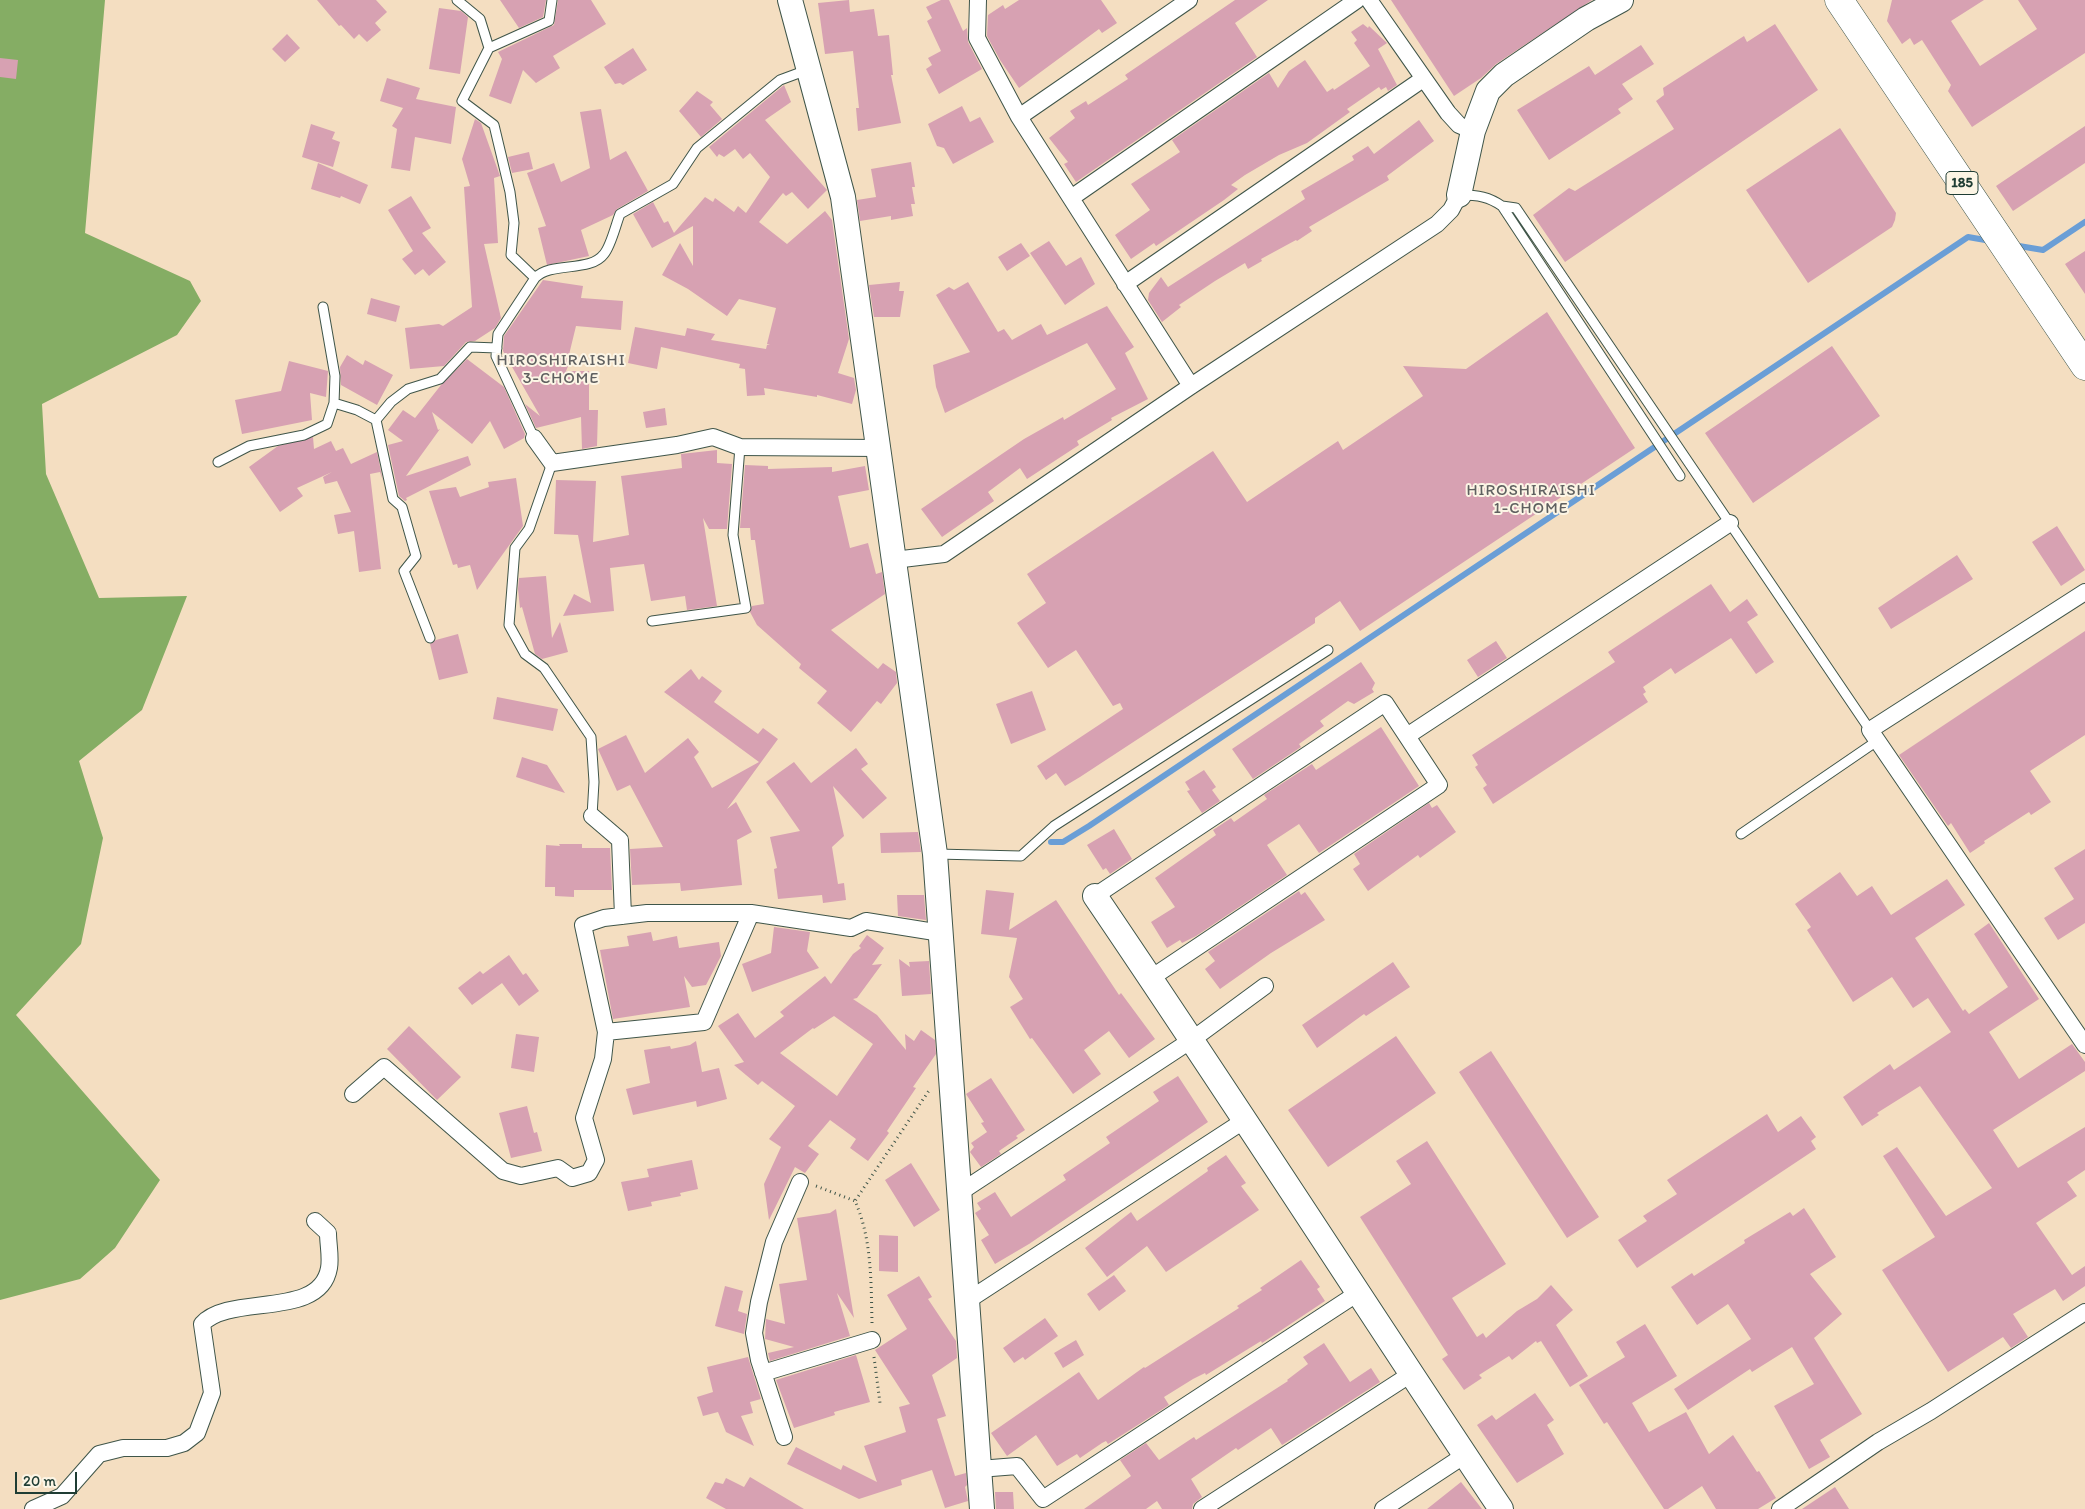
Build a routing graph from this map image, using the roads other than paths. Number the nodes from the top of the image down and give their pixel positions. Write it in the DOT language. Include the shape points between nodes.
graph roads {
  1 [pos="457,0"];
  2 [pos="552,0"];
  3 [pos="790,0"];
  4 [pos="978,0"];
  5 [pos="1190,0"];
  6 [pos="1357,0"];
  7 [pos="1369,0"];
  8 [pos="1621,0"];
  9 [pos="1838,0"];
  10 [pos="489,48"];
  11 [pos="807,70"];
  12 [pos="1422,79"];
  13 [pos="1019,117"];
  14 [pos="1473,131"];
  15 [pos="1458,195"];
  16 [pos="1071,198"];
  17 [pos="1502,206"];
  18 [pos="535,278"];
  19 [pos="1125,284"];
  20 [pos="323,307"];
  21 [pos="497,348"];
  22 [pos="2085,366"];
  23 [pos="1191,386"];
  24 [pos="334,403"];
  25 [pos="376,420"];
  26 [pos="534,438"];
  27 [pos="740,447"];
  28 [pos="879,448"];
  29 [pos="218,462"];
  30 [pos="552,463"];
  31 [pos="1680,476"];
  32 [pos="1730,523"];
  33 [pos="894,560"];
  34 [pos="2085,592"];
  35 [pos="652,621"];
  36 [pos="430,638"];
  37 [pos="1328,650"];
  38 [pos="1874,735"];
  39 [pos="1407,736"];
  40 [pos="592,816"];
  41 [pos="1741,834"];
  42 [pos="935,854"];
  43 [pos="1095,896"];
  44 [pos="751,913"];
  45 [pos="624,916"];
  46 [pos="941,932"];
  47 [pos="1150,978"];
  48 [pos="1265,986"];
  49 [pos="606,1032"];
  50 [pos="1193,1039"];
  51 [pos="2085,1045"];
  52 [pos="353,1094"];
  53 [pos="1245,1120"];
  54 [pos="800,1182"];
  55 [pos="959,1193"];
  56 [pos="315,1221"];
  57 [pos="1358,1293"];
  58 [pos="967,1301"];
  59 [pos="2085,1312"];
  60 [pos="872,1340"];
  61 [pos="763,1373"];
  62 [pos="1411,1374"];
  63 [pos="784,1437"];
  64 [pos="1465,1455"];
  65 [pos="979,1469"];
  66 [pos="33,1509"];
  67 [pos="982,1509"];
  68 [pos="1202,1509"];
  69 [pos="1382,1509"];
  70 [pos="1500,1509"];
  71 [pos="1780,1509"];
  1 -- 10 [label="lane" via="480,19"];
  2 -- 10 [label="lane" via="549,21"];
  3 -- 11 [label="street"];
  4 -- 13 [label="street" via="977,38"];
  5 -- 13 [label="street"];
  6 -- 16 [label="street"];
  7 -- 12 [label="street"];
  8 -- 14 [label="street" via="1586,19 1496,82 1483,103"];
  9 -- 22 [label="highway, 185"];
  10 -- 18 [label="lane" via="462,102 494,125 510,192 514,223 511,255"];
  11 -- 18 [label="lane" via="780,80 697,148 673,184 620,214 604,255 592,263 541,272"];
  11 -- 28 [label="street" via="843,197"];
  12 -- 14 [label="street" via="1459,125"];
  12 -- 19 [label="street"];
  13 -- 16 [label="street"];
  14 -- 15 [label="street"];
  15 -- 17 [label="lane" via="1491,198"];
  15 -- 23 [label="street" via="1451,210 1437,224"];
  16 -- 19 [label="street"];
  17 -- 31 [label="lane"];
  17 -- 32 [label="lane" via="1516,208"];
  18 -- 21 [label="lane" via="498,334"];
  19 -- 23 [label="street"];
  20 -- 24 [label="lane" via="335,376"];
  21 -- 25 [label="lane" via="470,347 440,379 408,389"];
  21 -- 26 [label="lane" via="496,356"];
  23 -- 33 [label="street" via="944,554"];
  24 -- 25 [label="lane"];
  24 -- 29 [label="lane" via="327,424 304,435 249,446"];
  25 -- 36 [label="lane" via="393,499 402,507 416,556 404,571"];
  26 -- 30 [label="street"];
  27 -- 28 [label="street"];
  27 -- 30 [label="street" via="713,437"];
  27 -- 35 [label="lane" via="733,535 746,608"];
  28 -- 33 [label="street"];
  30 -- 40 [label="lane" via="528,529 515,548 509,624 525,654 544,668 591,737"];
  32 -- 38 [label="lane"];
  32 -- 39 [label="street"];
  33 -- 42 [label="street"];
  34 -- 38 [label="street"];
  37 -- 42 [label="lane" via="1054,826 1022,856"];
  38 -- 41 [label="lane"];
  38 -- 51 [label="street"];
  39 -- 43 [label="street" via="1385,703"];
  39 -- 47 [label="street" via="1439,785"];
  40 -- 45 [label="street" via="620,840"];
  42 -- 46 [label="street"];
  43 -- 47 [label="street"];
  44 -- 45 [label="street"];
  44 -- 46 [label="street" via="850,928 866,921"];
  44 -- 49 [label="street" via="704,1022"];
  45 -- 49 [label="street" via="583,925"];
  46 -- 55 [label="street"];
  47 -- 50 [label="street"];
  48 -- 50 [label="street"];
  49 -- 52 [label="street" via="603,1059 584,1118 596,1160 589,1173 572,1178 558,1168 521,1176 503,1171 384,1067"];
  50 -- 53 [label="street"];
  50 -- 55 [label="street"];
  53 -- 57 [label="street"];
  53 -- 58 [label="street"];
  54 -- 61 [label="street" via="774,1242 758,1302 754,1333"];
  55 -- 58 [label="street"];
  56 -- 66 [label="street" via="328,1233 329,1268 323,1283 304,1297 225,1311 210,1316 202,1324 212,1392 197,1433 184,1444 167,1448 123,1448 99,1454 62,1496"];
  57 -- 62 [label="street"];
  57 -- 65 [label="street" via="1043,1499 1017,1466"];
  58 -- 65 [label="street"];
  59 -- 71 [label="street" via="1878,1442"];
  60 -- 61 [label="street"];
  61 -- 63 [label="street"];
  62 -- 64 [label="street"];
  62 -- 68 [label="street"];
  64 -- 69 [label="street"];
  64 -- 70 [label="street"];
  65 -- 67 [label="street"];
}
